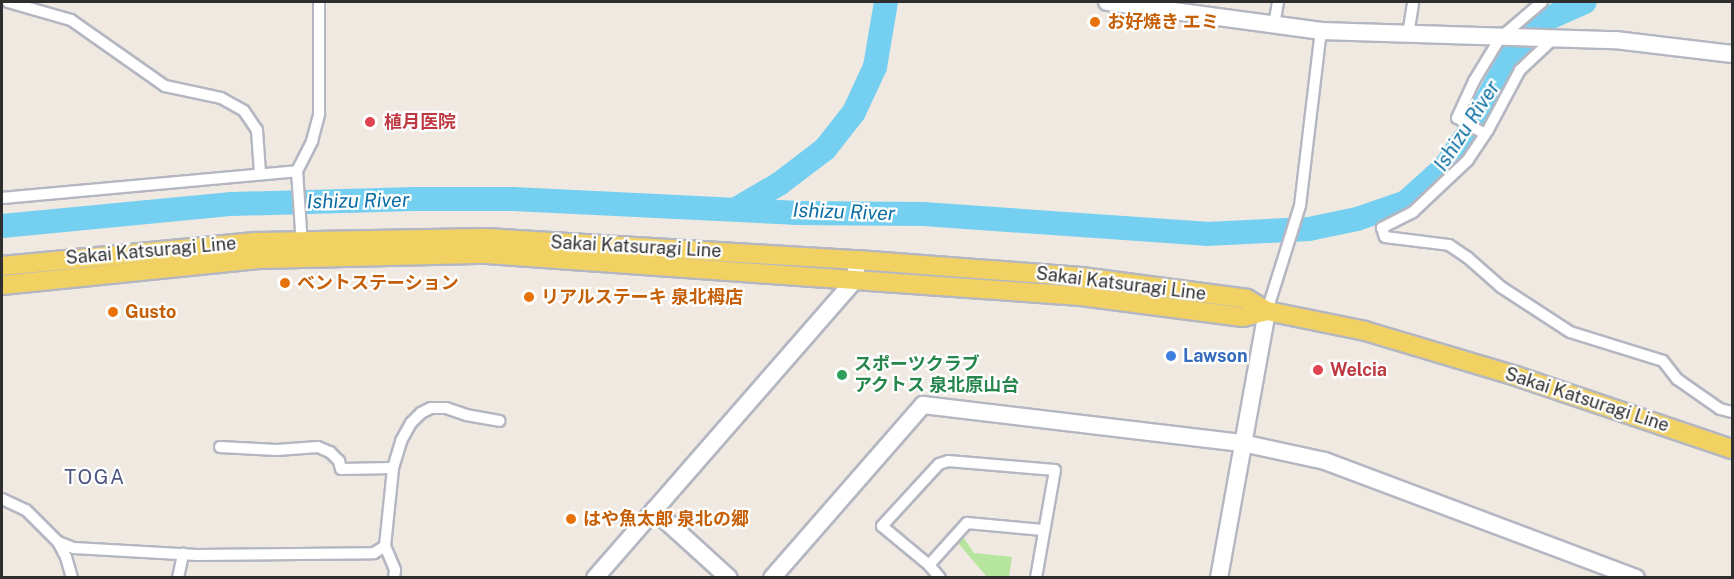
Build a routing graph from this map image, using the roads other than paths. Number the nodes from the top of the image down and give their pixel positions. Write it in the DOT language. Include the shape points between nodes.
graph roads {
  1 [pos="8,2"];
  2 [pos="319,2"];
  3 [pos="1111,2"];
  4 [pos="1278,2"];
  5 [pos="1413,2"];
  6 [pos="1542,2"];
  7 [pos="1274,25"];
  8 [pos="1321,31"];
  9 [pos="1408,35"];
  10 [pos="1502,38"];
  11 [pos="1551,40"];
  12 [pos="1732,54"];
  13 [pos="1485,134"];
  14 [pos="260,173"];
  15 [pos="298,175"];
  16 [pos="2,198"];
  17 [pos="302,240"];
  18 [pos="857,260"];
  19 [pos="2,266"];
  20 [pos="855,280"];
  21 [pos="2,285"];
  22 [pos="1267,311"];
  23 [pos="1732,412"];
  24 [pos="499,422"];
  25 [pos="1242,443"];
  26 [pos="220,447"];
  27 [pos="1732,449"];
  28 [pos="393,468"];
  29 [pos="2,499"];
  30 [pos="654,510"];
  31 [pos="1043,530"];
  32 [pos="58,542"];
  33 [pos="385,546"];
  34 [pos="183,554"];
  35 [pos="929,565"];
  36 [pos="72,578"];
  37 [pos="178,578"];
  38 [pos="394,578"];
  39 [pos="594,578"];
  40 [pos="729,578"];
  41 [pos="772,578"];
  42 [pos="940,578"];
  43 [pos="1036,578"];
  44 [pos="1219,578"];
  45 [pos="1636,578"];
  1 -- 14 [label="street" via="71,20 165,86 221,98 244,111 257,130"];
  2 -- 15 [label="street" via="320,114"];
  3 -- 7 [label="street"];
  4 -- 7 [label="street"];
  5 -- 9 [label="street"];
  6 -- 10 [label="street"];
  7 -- 8 [label="street"];
  8 -- 9 [label="street"];
  8 -- 22 [label="street" via="1300,206"];
  9 -- 10 [label="street"];
  10 -- 11 [label="street"];
  10 -- 13 [label="street" via="1474,81 1457,118"];
  11 -- 12 [label="street" via="1615,40"];
  11 -- 13 [label="street" via="1520,70"];
  13 -- 23 [label="street" via="1449,180 1413,212 1382,228 1385,237 1449,245 1501,287 1570,332 1663,361 1677,380 1720,409"];
  14 -- 15 [label="street"];
  14 -- 16 [label="street"];
  15 -- 17 [label="street"];
  17 -- 18 [label="main road, Sakai Katsuragi Line" via="485,238"];
  17 -- 19 [label="main road, Sakai Katsuragi Line"];
  17 -- 20 [label="main road, Sakai Katsuragi Line"];
  17 -- 21 [label="main road, Sakai Katsuragi Line" via="201,264"];
  18 -- 20 [label="street"];
  18 -- 22 [label="main road, Sakai Katsuragi Line" via="1081,277 1247,298"];
  20 -- 22 [label="main road, Sakai Katsuragi Line" via="1081,296 1243,317"];
  20 -- 30 [label="street"];
  22 -- 25 [label="street"];
  22 -- 27 [label="main road, Sakai Katsuragi Line" via="1365,331 1516,376"];
  24 -- 28 [label="street" via="446,408 431,408 411,423"];
  25 -- 41 [label="street" via="922,405"];
  25 -- 44 [label="street"];
  25 -- 45 [label="street" via="1325,461"];
  26 -- 28 [label="street" via="318,447 330,452 341,469"];
  28 -- 33 [label="street"];
  29 -- 32 [label="street" via="26,510"];
  30 -- 39 [label="street"];
  30 -- 40 [label="street"];
  31 -- 35 [label="street" via="967,523"];
  31 -- 35 [label="street" via="1055,470 948,461 939,464 882,526"];
  31 -- 43 [label="street"];
  32 -- 34 [label="street" via="74,548"];
  32 -- 36 [label="street"];
  33 -- 34 [label="street" via="374,553"];
  33 -- 38 [label="street"];
  34 -- 37 [label="street"];
  35 -- 42 [label="street"];
}
